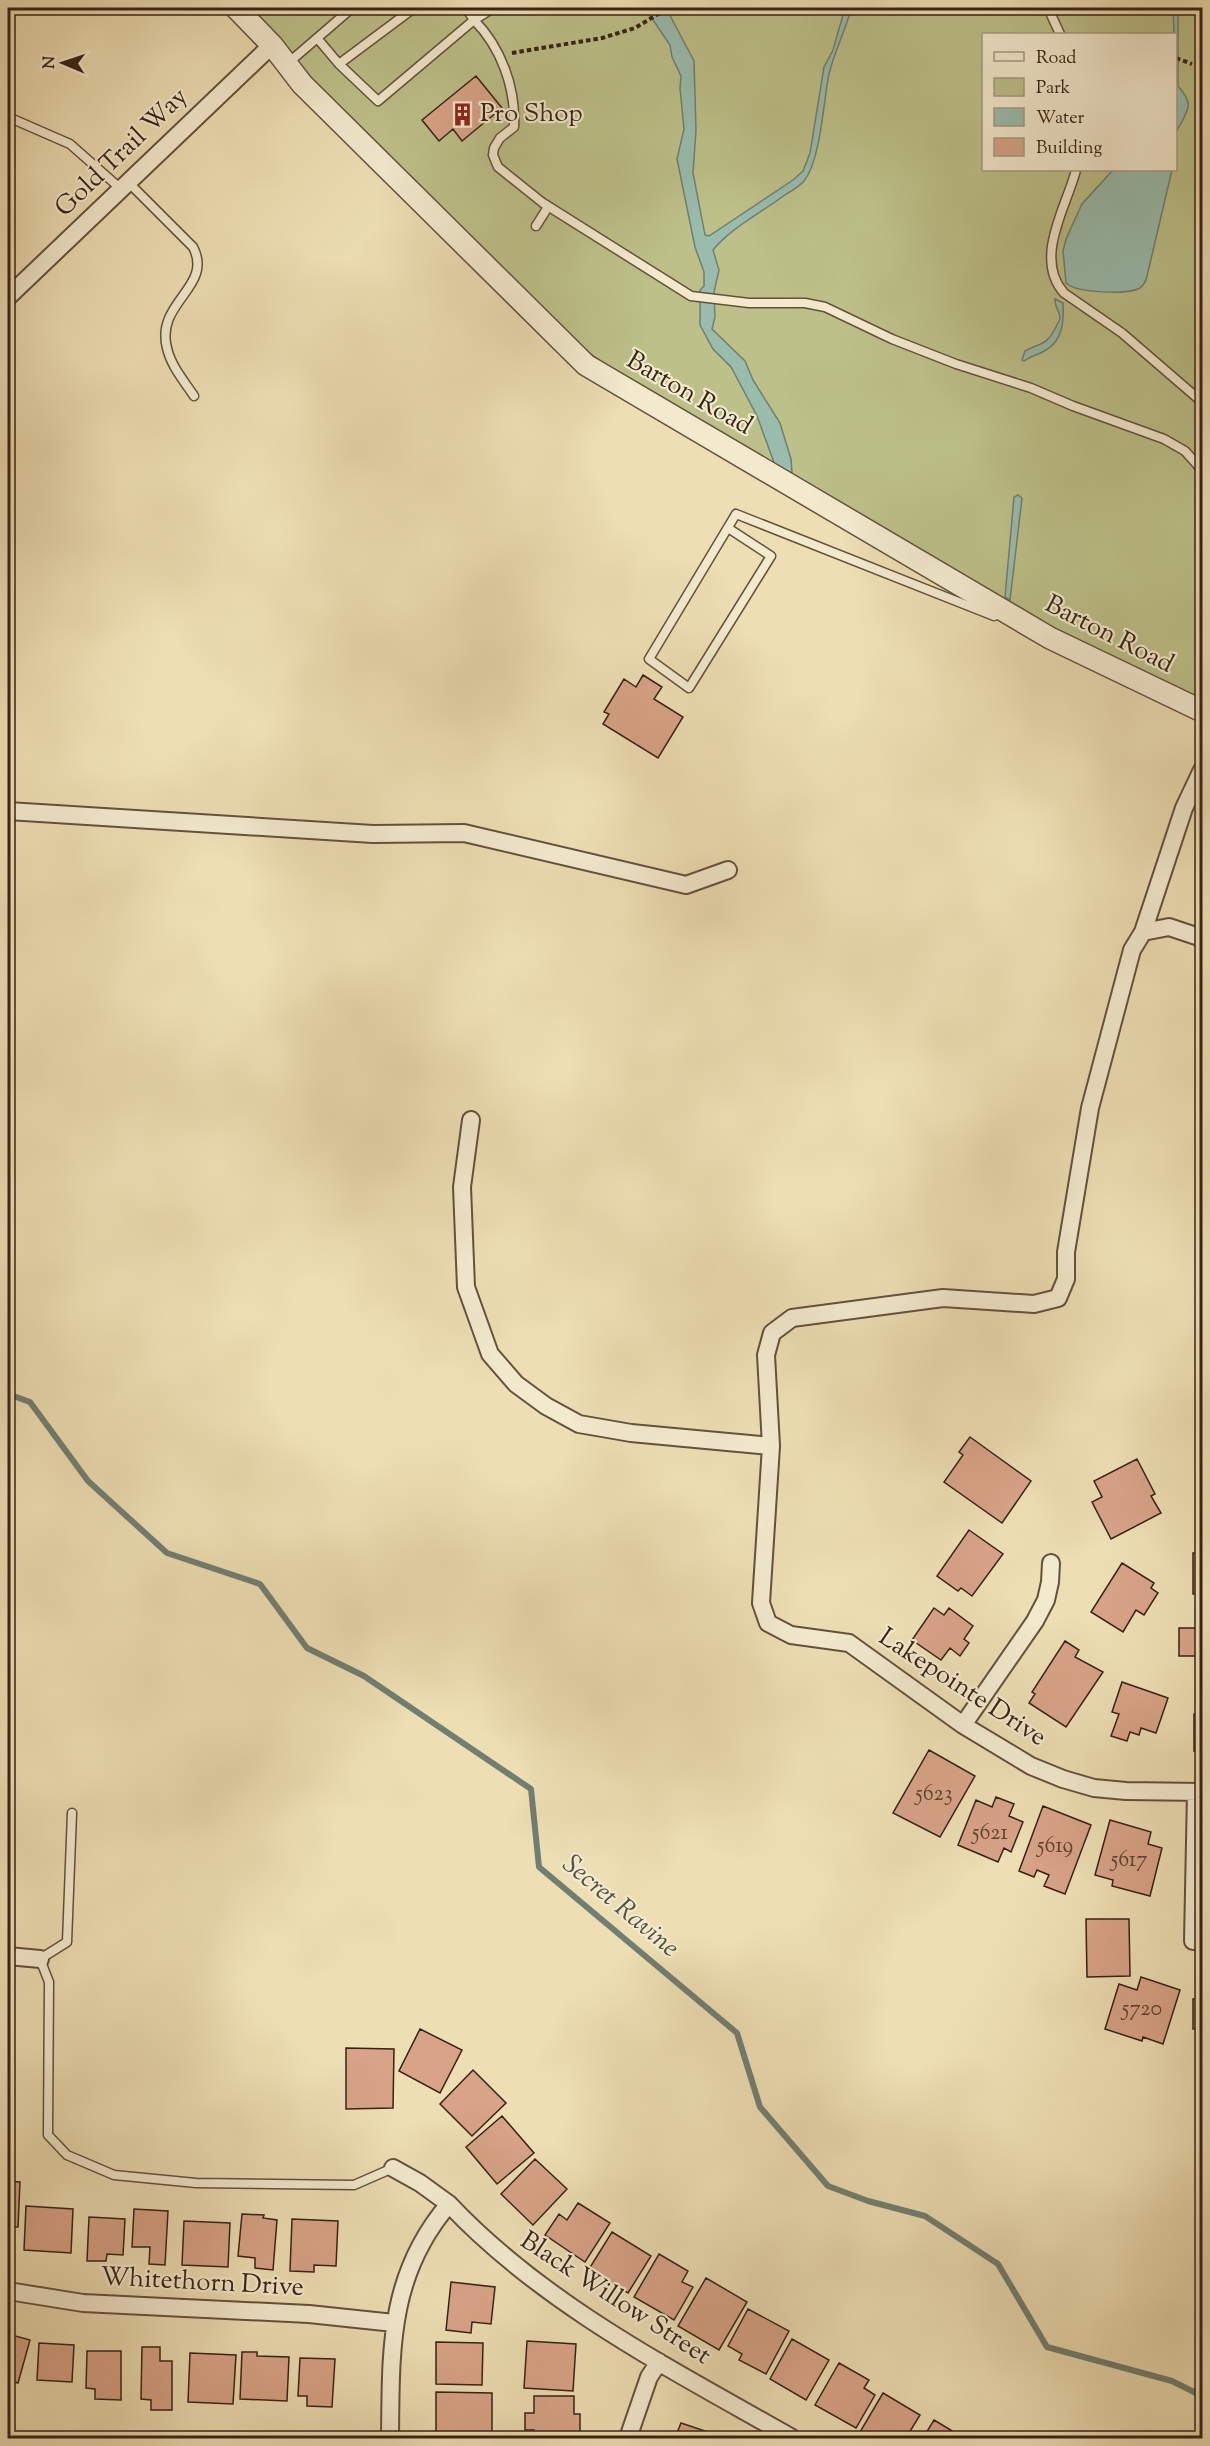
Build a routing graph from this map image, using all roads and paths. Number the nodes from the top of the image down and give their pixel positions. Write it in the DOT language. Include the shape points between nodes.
graph roads {
  1 [pos="236,8"];
  2 [pos="352,8"];
  3 [pos="414,8"];
  4 [pos="466,8"];
  5 [pos="493,8"];
  6 [pos="668,8"];
  7 [pos="1048,8"];
  8 [pos="474,20"];
  9 [pos="1060,33"];
  10 [pos="317,38"];
  11 [pos="272,45"];
  12 [pos="501,58"];
  13 [pos="1177,58"];
  14 [pos="287,64"];
  15 [pos="339,64"];
  16 [pos="1192,64"];
  17 [pos="8,117"];
  18 [pos="1076,171"];
  19 [pos="125,185"];
  20 [pos="548,207"];
  21 [pos="536,226"];
  22 [pos="8,297"];
  23 [pos="194,396"];
  24 [pos="1203,402"];
  25 [pos="1203,470"];
  26 [pos="728,528"];
  27 [pos="1050,638"];
  28 [pos="1203,711"];
  29 [pos="1203,770"];
  30 [pos="8,811"];
  31 [pos="728,870"];
  32 [pos="1143,932"];
  33 [pos="1203,938"];
  34 [pos="471,1120"];
  35 [pos="771,1446"];
  36 [pos="1051,1563"];
  37 [pos="963,1725"];
  38 [pos="1199,1792"];
  39 [pos="72,1814"];
  40 [pos="1193,1941"];
  41 [pos="8,1956"];
  42 [pos="40,1959"];
  43 [pos="393,2168"];
  44 [pos="449,2204"];
  45 [pos="8,2291"];
  46 [pos="394,2323"];
  47 [pos="659,2362"];
  48 [pos="390,2439"];
  49 [pos="628,2439"];
  50 [pos="792,2439"];
  1 -- 11 [label="street, Barton Road"];
  2 -- 10 [label="lane"];
  3 -- 15 [label="lane"];
  4 -- 8 [label="lane"];
  5 -- 8 [label="lane"];
  6 -- 12 [label="path" via="635,28 602,38"];
  7 -- 9 [label="lane"];
  8 -- 12 [label="lane" via="487,33"];
  8 -- 15 [label="lane" via="378,101"];
  10 -- 14 [label="lane"];
  10 -- 15 [label="lane"];
  11 -- 14 [label="street, Barton Road"];
  11 -- 19 [label="street, Gold Trail Way"];
  12 -- 20 [label="lane" via="509,82 514,127 500,138 493,155 498,167"];
  13 -- 16 [label="path"];
  14 -- 27 [label="street, Barton Road" via="302,84 586,365"];
  17 -- 19 [label="lane" via="70,144"];
  18 -- 24 [label="lane" via="1054,231 1052,274 1056,284 1122,333"];
  19 -- 22 [label="street, Gold Trail Way"];
  19 -- 23 [label="lane" via="193,248 199,259 193,282 173,307 165,333 173,364"];
  20 -- 21 [label="lane"];
  20 -- 25 [label="lane" via="691,296 825,307 956,364 1164,439 1185,451"];
  26 -- 26 [label="lane" via="649,659 689,688 771,556"];
  26 -- 27 [label="lane" via="736,514"];
  27 -- 28 [label="street, Barton Road"];
  29 -- 32 [label="street" via="1184,808"];
  30 -- 31 [label="street" via="373,834 465,833 686,885"];
  32 -- 33 [label="street" via="1168,927"];
  32 -- 35 [label="street" via="1132,950 1090,1108 1066,1252 1066,1280 1058,1298 1034,1304 943,1298 792,1318 772,1333 766,1355"];
  34 -- 35 [label="street" via="462,1187 466,1287 490,1354 516,1384 579,1424 631,1433"];
  35 -- 37 [label="street, Lakepointe Drive" via="761,1603 768,1623 791,1635 849,1643"];
  36 -- 37 [label="street" via="1046,1600 1035,1621"];
  37 -- 38 [label="street, Lakepointe Drive" via="1031,1766 1094,1788"];
  38 -- 40 [label="street"];
  39 -- 42 [label="lane" via="67,1942"];
  41 -- 42 [label="street"];
  42 -- 43 [label="lane" via="49,1982 48,2135 67,2155 114,2175 196,2183 354,2185"];
  43 -- 44 [label="street, Black Willow Street"];
  44 -- 46 [label="street" via="430,2226 418,2249"];
  44 -- 47 [label="street, Black Willow Street" via="497,2251 531,2277"];
  45 -- 46 [label="street, Whitethorn Drive" via="82,2303 309,2314"];
  46 -- 48 [label="street"];
  47 -- 49 [label="street" via="649,2377"];
  47 -- 50 [label="street, Black Willow Street"];
}
